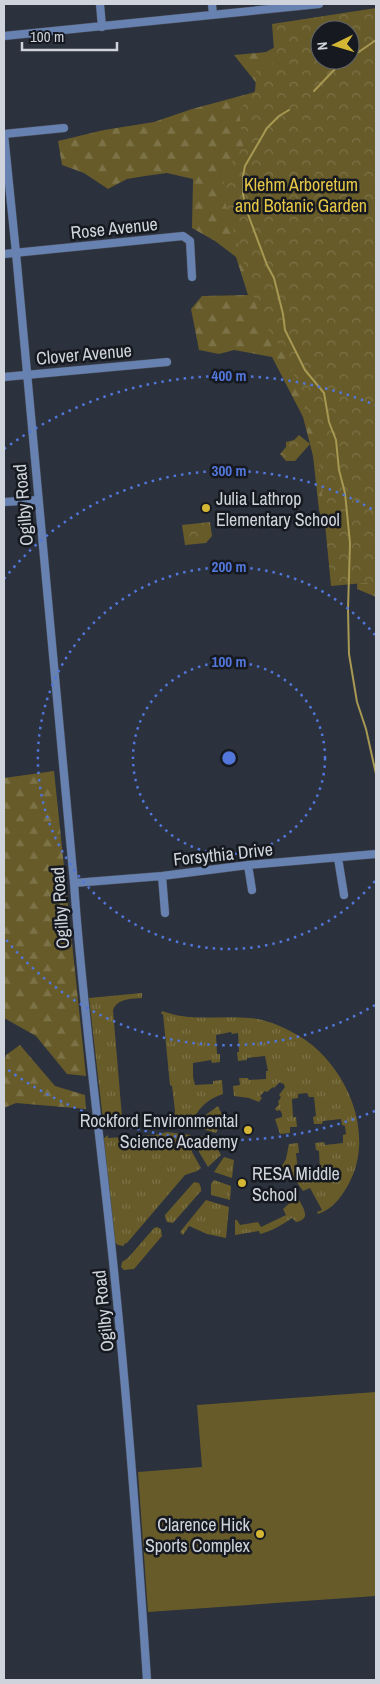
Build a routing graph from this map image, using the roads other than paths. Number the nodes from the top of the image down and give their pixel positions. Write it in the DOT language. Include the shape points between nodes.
graph roads {
  1 [pos="100,4"];
  2 [pos="212,4"];
  3 [pos="319,4"];
  4 [pos="213,15"];
  5 [pos="102,26"];
  6 [pos="4,36"];
  7 [pos="64,128"];
  8 [pos="4,134"];
  9 [pos="16,253"];
  10 [pos="4,254"];
  11 [pos="192,278"];
  12 [pos="167,362"];
  13 [pos="27,375"];
  14 [pos="4,377"];
  15 [pos="38,500"];
  16 [pos="4,502"];
  17 [pos="376,854"];
  18 [pos="338,858"];
  19 [pos="248,866"];
  20 [pos="162,876"];
  21 [pos="74,883"];
  22 [pos="252,890"];
  23 [pos="344,895"];
  24 [pos="165,913"];
  25 [pos="147,1680"];
  1 -- 5 [label="street"];
  2 -- 4 [label="street"];
  3 -- 4 [label="street"];
  4 -- 5 [label="street"];
  5 -- 6 [label="street"];
  7 -- 8 [label="street"];
  8 -- 9 [label="street, Ogilby Road"];
  9 -- 10 [label="street, Rose Avenue"];
  9 -- 11 [label="street, Rose Avenue" via="182,236 190,241"];
  9 -- 13 [label="street, Ogilby Road"];
  12 -- 13 [label="street, Clover Avenue"];
  13 -- 14 [label="street, Clover Avenue"];
  13 -- 15 [label="street, Ogilby Road"];
  15 -- 16 [label="street"];
  15 -- 21 [label="street, Ogilby Road"];
  17 -- 18 [label="street, Forsythia Drive"];
  18 -- 19 [label="street, Forsythia Drive"];
  18 -- 23 [label="street"];
  19 -- 20 [label="street, Forsythia Drive"];
  19 -- 22 [label="street"];
  20 -- 21 [label="street, Forsythia Drive"];
  20 -- 24 [label="street"];
  21 -- 25 [label="street, Ogilby Road" via="129,1425"];
}
